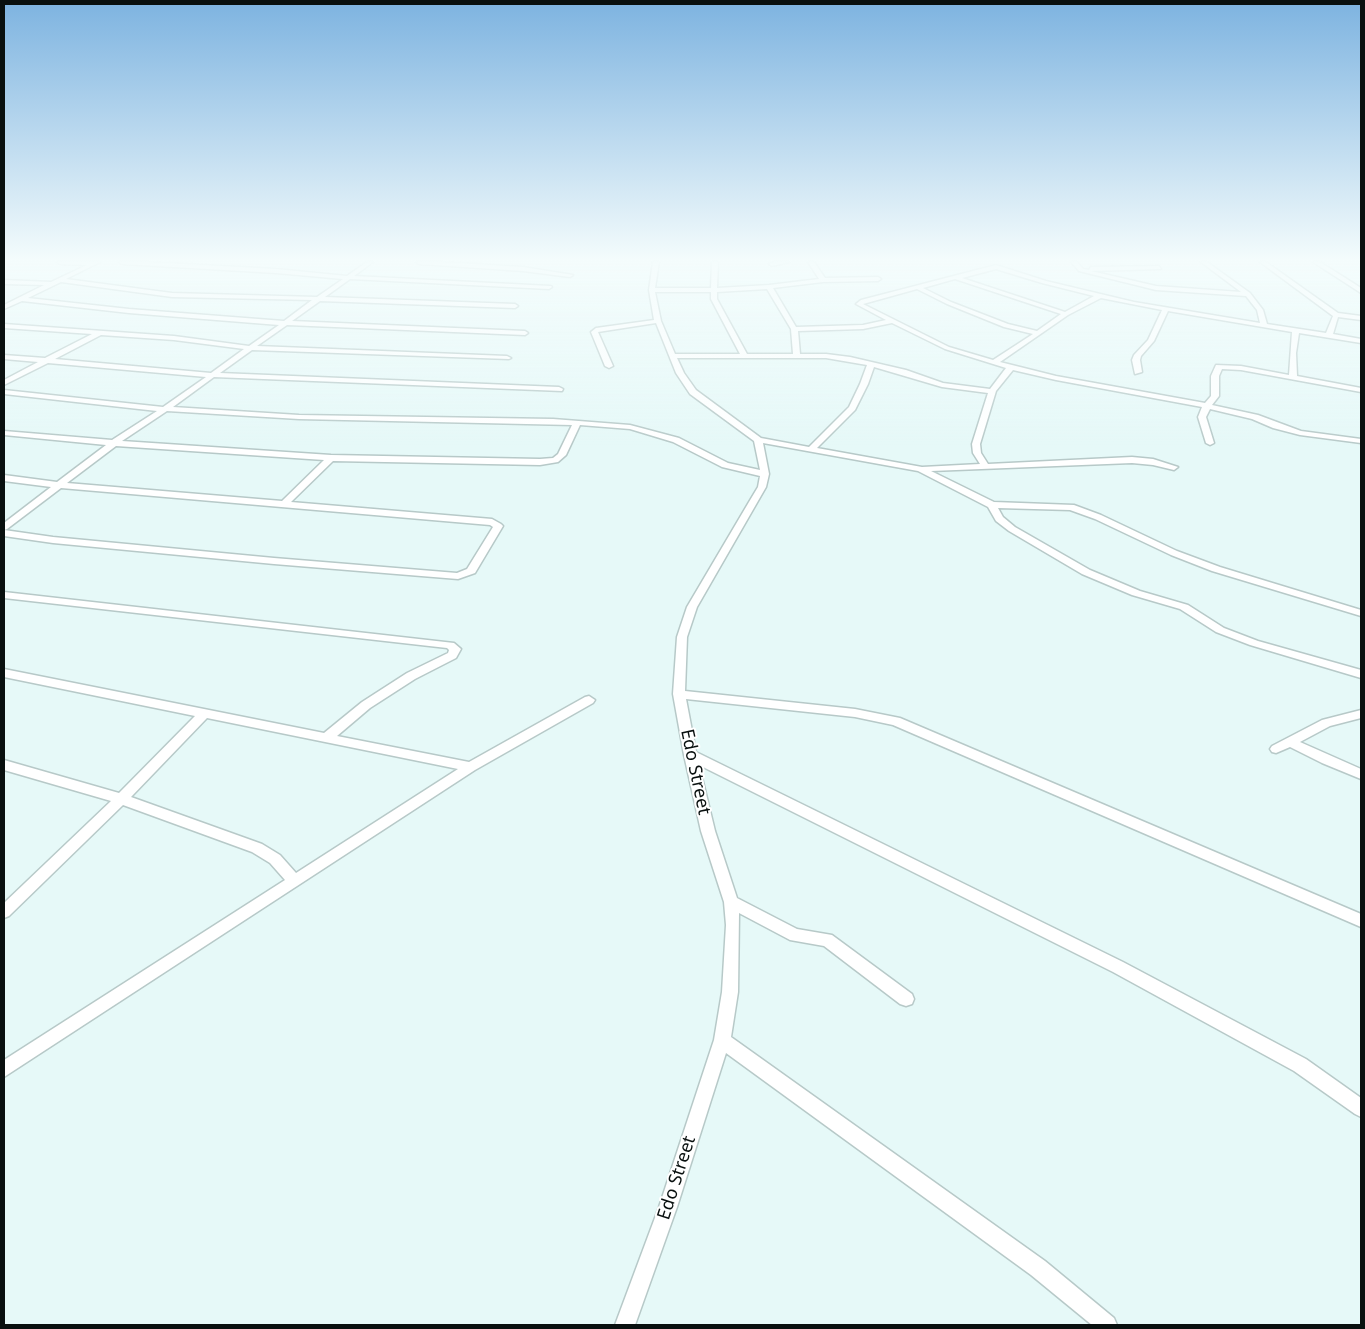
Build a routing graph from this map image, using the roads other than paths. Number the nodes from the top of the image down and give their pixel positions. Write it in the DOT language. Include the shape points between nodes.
graph roads {
  1 [pos="283,324"];
  2 [pos="330,324"];
  3 [pos="637,324"];
  4 [pos="659,324"];
  5 [pos="727,324"];
  6 [pos="792,324"];
  7 [pos="877,324"];
  8 [pos="898,324"];
  9 [pos="1001,324"];
  10 [pos="1052,324"];
  11 [pos="1159,324"];
  12 [pos="1258,324"];
  13 [pos="1333,324"];
  14 [pos="1264,325"];
  15 [pos="4,326"];
  16 [pos="794,328"];
  17 [pos="1296,330"];
  18 [pos="99,333"];
  19 [pos="525,333"];
  20 [pos="1039,333"];
  21 [pos="1329,335"];
  22 [pos="1361,341"];
  23 [pos="250,348"];
  24 [pos="672,356"];
  25 [pos="798,356"];
  26 [pos="4,357"];
  27 [pos="745,357"];
  28 [pos="507,358"];
  29 [pos="46,360"];
  30 [pos="994,363"];
  31 [pos="871,364"];
  32 [pos="609,366"];
  33 [pos="1010,367"];
  34 [pos="1138,372"];
  35 [pos="213,375"];
  36 [pos="1293,377"];
  37 [pos="4,383"];
  38 [pos="559,389"];
  39 [pos="1361,390"];
  40 [pos="992,391"];
  41 [pos="4,392"];
  42 [pos="1207,406"];
  43 [pos="165,409"];
  44 [pos="577,423"];
  45 [pos="4,433"];
  46 [pos="758,440"];
  47 [pos="1361,440"];
  48 [pos="114,443"];
  49 [pos="1210,443"];
  50 [pos="810,450"];
  51 [pos="331,458"];
  52 [pos="985,466"];
  53 [pos="1174,467"];
  54 [pos="920,469"];
  55 [pos="765,474"];
  56 [pos="4,478"];
  57 [pos="59,485"];
  58 [pos="992,504"];
  59 [pos="284,505"];
  60 [pos="4,527"];
  61 [pos="4,533"];
  62 [pos="4,595"];
  63 [pos="1361,613"];
  64 [pos="4,673"];
  65 [pos="1361,674"];
  66 [pos="679,694"];
  67 [pos="589,700"];
  68 [pos="204,714"];
  69 [pos="1361,714"];
  70 [pos="328,737"];
  71 [pos="1290,742"];
  72 [pos="1276,749"];
  73 [pos="690,756"];
  74 [pos="4,766"];
  75 [pos="470,767"];
  76 [pos="1361,774"];
  77 [pos="121,799"];
  78 [pos="295,881"];
  79 [pos="731,902"];
  80 [pos="4,912"];
  81 [pos="1361,921"];
  82 [pos="906,1000"];
  83 [pos="722,1040"];
  84 [pos="4,1069"];
  85 [pos="1361,1108"];
  86 [pos="625,1325"];
  87 [pos="1107,1325"];
  1 -- 23 [label="street"];
  2 -- 19 [label="street"];
  3 -- 32 [label="street" via="594,332"];
  4 -- 24 [label="street"];
  5 -- 27 [label="street"];
  6 -- 16 [label="street"];
  7 -- 16 [label="street"];
  8 -- 30 [label="street" via="954,351"];
  9 -- 20 [label="street"];
  10 -- 20 [label="street"];
  11 -- 34 [label="street" via="1138,355"];
  12 -- 14 [label="street"];
  13 -- 21 [label="street"];
  14 -- 17 [label="street"];
  15 -- 18 [label="street"];
  16 -- 25 [label="street"];
  17 -- 21 [label="street"];
  17 -- 36 [label="street"];
  18 -- 23 [label="street"];
  18 -- 29 [label="street"];
  20 -- 30 [label="street"];
  21 -- 22 [label="street"];
  23 -- 28 [label="street"];
  23 -- 35 [label="street"];
  24 -- 27 [label="street"];
  24 -- 46 [label="street" via="690,390"];
  25 -- 27 [label="street"];
  25 -- 31 [label="street" via="842,358"];
  26 -- 29 [label="street"];
  29 -- 35 [label="street"];
  29 -- 37 [label="street"];
  30 -- 33 [label="street"];
  31 -- 40 [label="street" via="942,385"];
  31 -- 50 [label="street" via="852,408"];
  33 -- 40 [label="street"];
  33 -- 42 [label="street"];
  35 -- 38 [label="street"];
  35 -- 43 [label="street"];
  36 -- 39 [label="street"];
  36 -- 42 [label="street" via="1219,367 1215,376 1215,396"];
  40 -- 52 [label="street" via="976,444"];
  41 -- 43 [label="street"];
  42 -- 47 [label="street" via="1255,417 1300,433"];
  42 -- 49 [label="street" via="1202,420"];
  43 -- 44 [label="street" via="300,417"];
  43 -- 48 [label="street"];
  44 -- 51 [label="street" via="562,455 548,462"];
  44 -- 55 [label="street" via="654,432 725,465"];
  45 -- 48 [label="street"];
  46 -- 50 [label="street"];
  46 -- 55 [label="street, Edo Street"];
  48 -- 51 [label="street"];
  48 -- 57 [label="street"];
  50 -- 54 [label="street"];
  51 -- 59 [label="street"];
  52 -- 53 [label="street" via="1132,460"];
  52 -- 54 [label="street"];
  54 -- 58 [label="street"];
  55 -- 66 [label="street, Edo Street" via="754,502 692,607 682,637"];
  56 -- 57 [label="street"];
  57 -- 59 [label="street"];
  57 -- 60 [label="street"];
  58 -- 63 [label="street" via="1071,507 1216,569"];
  58 -- 65 [label="street" via="999,518 1022,536 1106,581 1184,607 1220,630 1254,643"];
  59 -- 61 [label="street" via="492,522 498,526 471,571 458,576"];
  62 -- 70 [label="street" via="450,645 455,649 452,655 366,705"];
  64 -- 68 [label="street"];
  66 -- 73 [label="street, Edo Street"];
  66 -- 81 [label="street" via="855,713 896,721"];
  67 -- 75 [label="street"];
  68 -- 70 [label="street"];
  68 -- 77 [label="street"];
  69 -- 71 [label="street" via="1326,723"];
  70 -- 75 [label="street"];
  71 -- 72 [label="street"];
  71 -- 76 [label="street"];
  73 -- 79 [label="street, Edo Street" via="708,831"];
  73 -- 85 [label="street" via="1118,968 1300,1065"];
  74 -- 77 [label="street"];
  75 -- 78 [label="street"];
  77 -- 78 [label="street" via="256,848 275,859"];
  77 -- 80 [label="street"];
  78 -- 84 [label="street"];
  79 -- 82 [label="street" via="795,936 827,940"];
  79 -- 83 [label="street, Edo Street" via="730,992"];
  83 -- 86 [label="street, Edo Street" via="668,1207"];
  83 -- 87 [label="street" via="1038,1268"];
}
